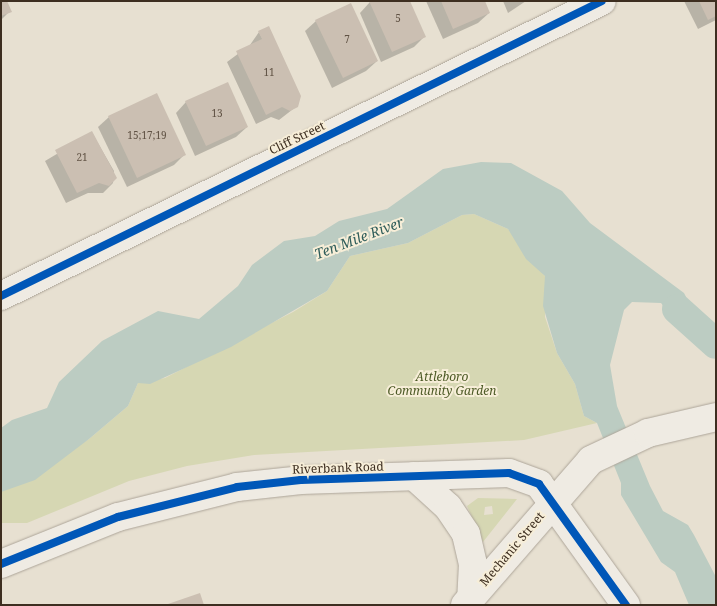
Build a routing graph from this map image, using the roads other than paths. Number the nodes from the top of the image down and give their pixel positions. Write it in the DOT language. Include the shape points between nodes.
graph roads {
  1 [pos="602,1"];
  2 [pos="1,296"];
  3 [pos="716,417"];
  4 [pos="414,476"];
  5 [pos="552,501"];
  6 [pos="1,564"];
  7 [pos="468,601"];
  8 [pos="626,605"];
  1 -- 2 [label="street, Cliff Street"];
  3 -- 5 [label="street, Mechanic Street" via="648,433 591,460"];
  4 -- 5 [label="street, Riverbank Road" via="517,474 539,484"];
  4 -- 6 [label="street, Riverbank Road" via="280,482 198,494 118,517"];
  4 -- 7 [label="street" via="439,497 466,534 473,564"];
  5 -- 7 [label="street, Mechanic Street"];
  5 -- 8 [label="street, Riverbank Road"];
}
